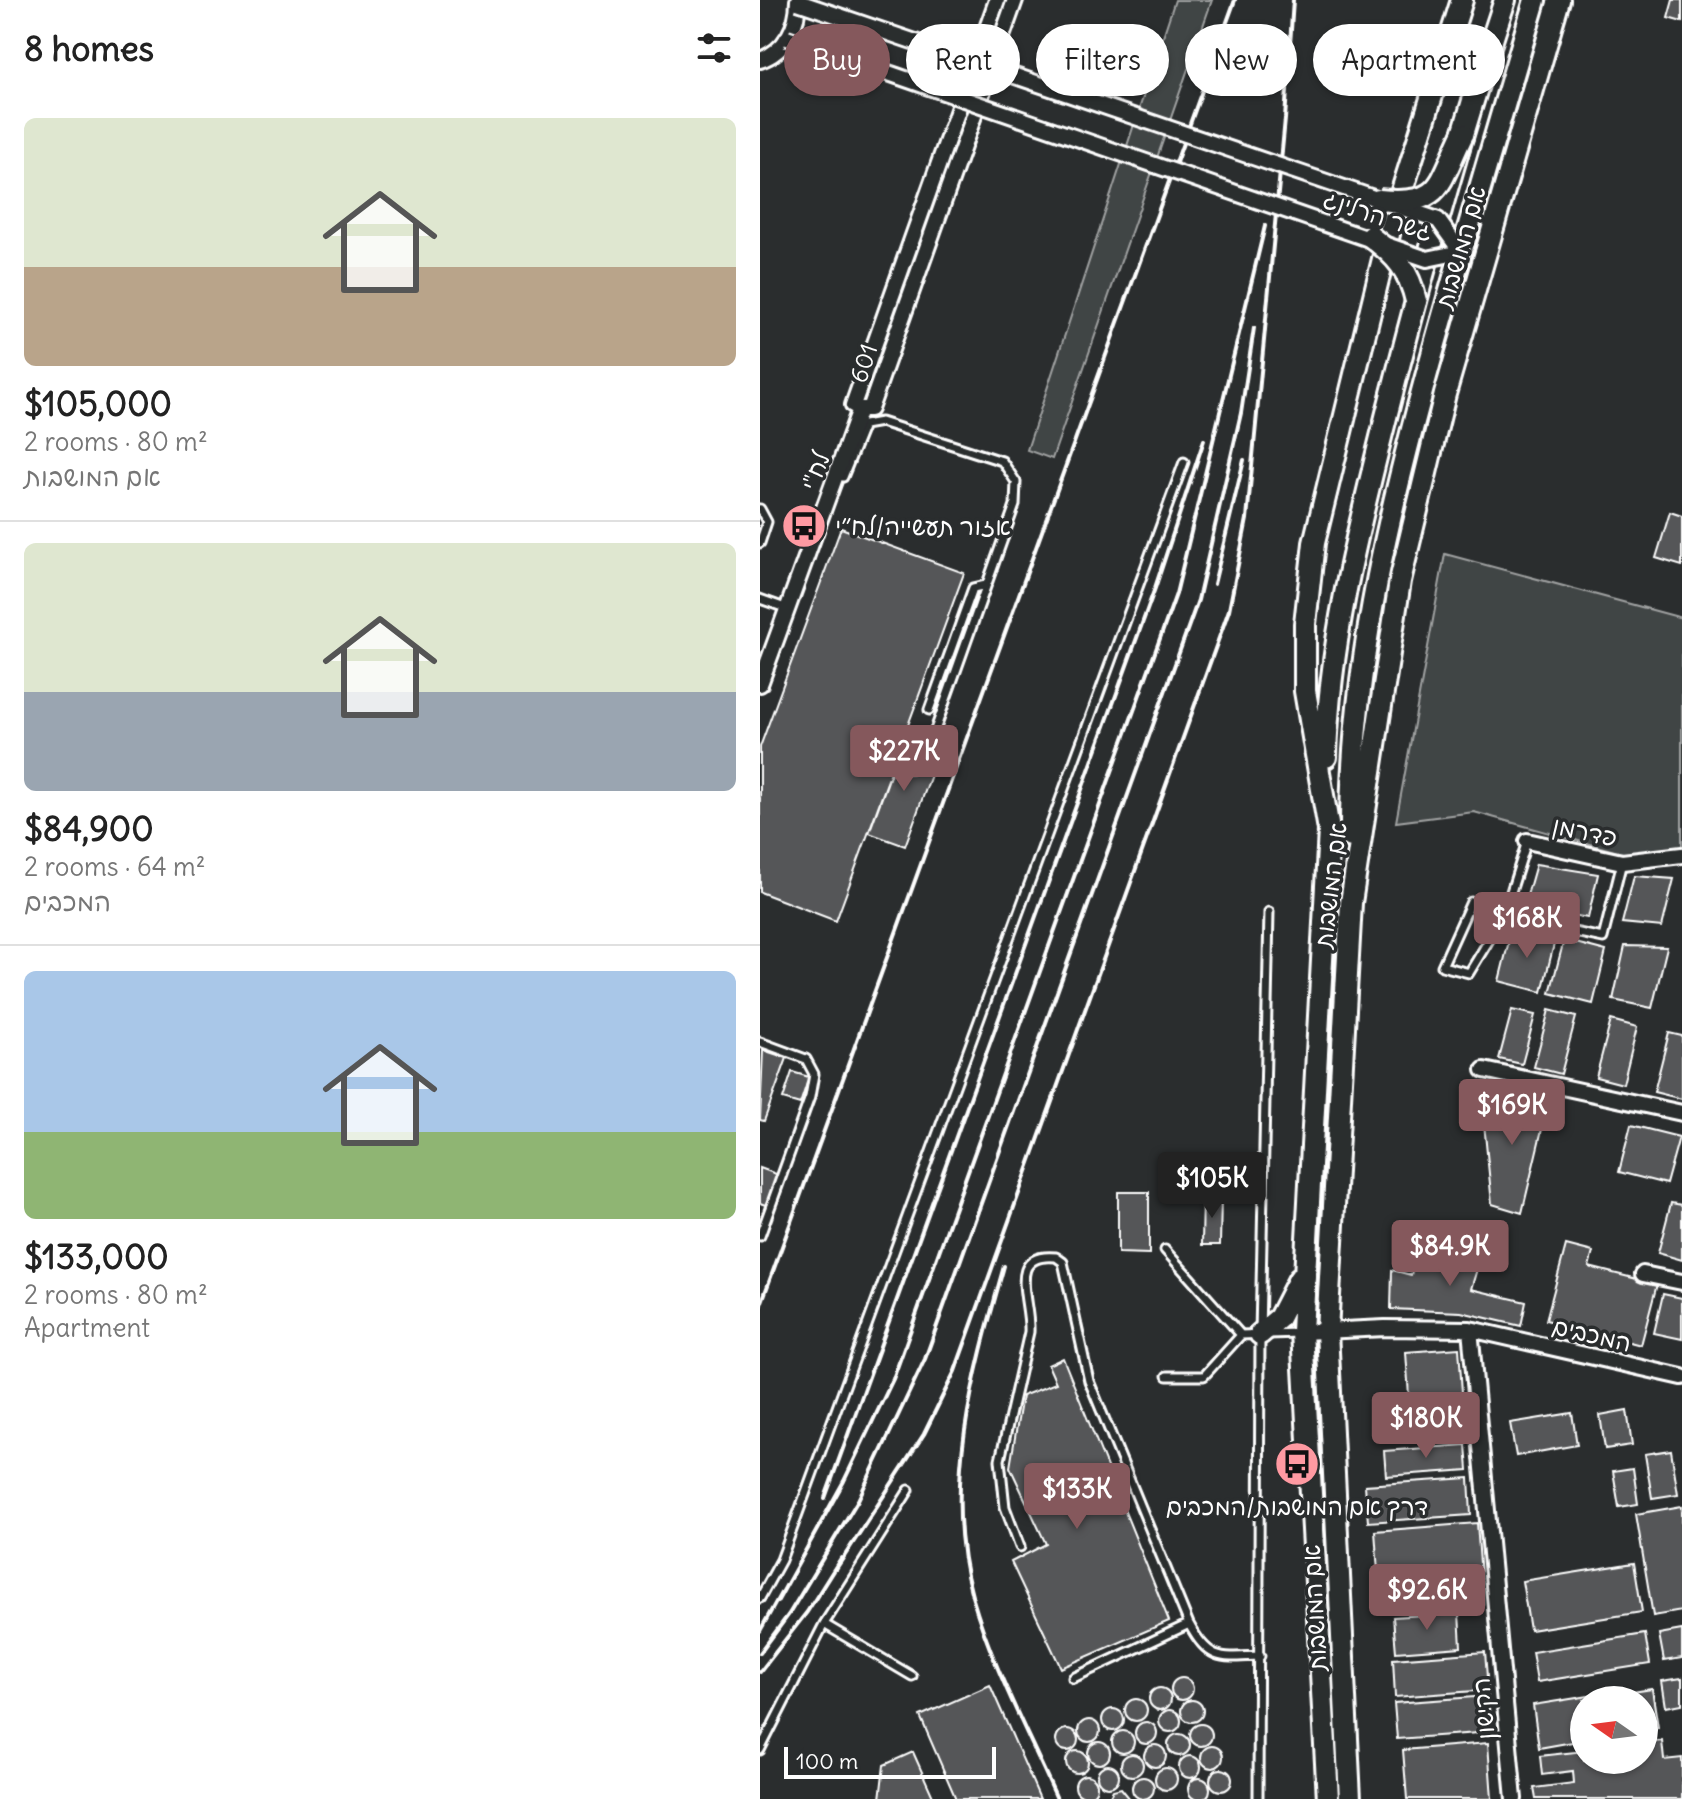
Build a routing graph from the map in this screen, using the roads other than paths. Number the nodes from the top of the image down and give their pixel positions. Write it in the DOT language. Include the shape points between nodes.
graph roads {
  1 [pos="997,0"];
  2 [pos="1015,0"];
  3 [pos="1462,0"];
  4 [pos="1505,0"];
  5 [pos="1535,0"];
  6 [pos="1559,0"];
  7 [pos="798,1"];
  8 [pos="795,24"];
  9 [pos="784,42"];
  10 [pos="760,60"];
  11 [pos="890,73"];
  12 [pos="1463,134"];
  13 [pos="1379,200"];
  14 [pos="1438,220"];
  15 [pos="1371,237"];
  16 [pos="1461,252"];
  17 [pos="1427,259"];
  18 [pos="1416,301"];
  19 [pos="860,409"];
  20 [pos="1184,462"];
  21 [pos="825,506"];
  22 [pos="760,509"];
  23 [pos="760,543"];
  24 [pos="986,585"];
  25 [pos="760,599"];
  26 [pos="788,609"];
  27 [pos="760,684"];
  28 [pos="929,710"];
  29 [pos="901,769"];
  30 [pos="1325,796"];
  31 [pos="1527,841"];
  32 [pos="1682,855"];
  33 [pos="1622,862"];
  34 [pos="1471,902"];
  35 [pos="1351,903"];
  36 [pos="1269,912"];
  37 [pos="1503,917"];
  38 [pos="760,1042"];
  39 [pos="1484,1070"];
  40 [pos="1682,1113"];
  41 [pos="760,1236"];
  42 [pos="1165,1250"];
  43 [pos="1303,1264"];
  44 [pos="1643,1274"];
  45 [pos="1682,1282"];
  46 [pos="1470,1329"];
  47 [pos="1327,1331"];
  48 [pos="1302,1332"];
  49 [pos="1251,1335"];
  50 [pos="1167,1376"];
  51 [pos="1682,1377"];
  52 [pos="909,1490"];
  53 [pos="1020,1547"];
  54 [pos="760,1598"];
  55 [pos="824,1624"];
  56 [pos="1189,1624"];
  57 [pos="1260,1656"];
  58 [pos="912,1676"];
  59 [pos="1073,1678"];
  60 [pos="760,1750"];
  61 [pos="1258,1799"];
  62 [pos="1328,1799"];
  63 [pos="1350,1799"];
  64 [pos="1514,1799"];
  1 -- 19 [label="street, 601" via="853,405"];
  2 -- 19 [label="street, 601" via="870,409"];
  3 -- 30 [label="main road, אם המושבות" via="1391,226 1314,543 1305,624 1305,691"];
  4 -- 12 [label="main road"];
  5 -- 16 [label="main road"];
  6 -- 35 [label="main road, אם המושבות" via="1445,394 1400,581"];
  7 -- 8 [label="street"];
  7 -- 13 [label="street, גשר הרלינג, bridge"];
  9 -- 10 [label="street"];
  11 -- 15 [label="street, גשר הרלינג, bridge"];
  12 -- 13 [label="main road, bridge" via="1428,197 1409,203"];
  12 -- 14 [label="main road, bridge"];
  13 -- 14 [label="street, גשר הרלינג, bridge"];
  14 -- 16 [label="street, גשר הרלינג, bridge"];
  14 -- 17 [label="main road"];
  15 -- 17 [label="street, גשר הרלינג, bridge"];
  15 -- 18 [label="main road, bridge" via="1408,273"];
  16 -- 17 [label="street, גשר הרלינג, bridge"];
  16 -- 35 [label="main road" via="1387,527 1366,637 1353,753"];
  17 -- 18 [label="main road"];
  18 -- 30 [label="main road" via="1343,600 1327,713"];
  19 -- 21 [label="street, לח\"י"];
  20 -- 54 [label="lane" via="787,1546"];
  21 -- 24 [label="lane" via="830,507 859,432 869,421 1002,461 1013,473 1017,493"];
  21 -- 26 [label="street, לח\"י"];
  22 -- 23 [label="lane" via="767,522"];
  24 -- 28 [label="lane" via="973,588"];
  24 -- 29 [label="lane" via="929,747 912,768"];
  25 -- 26 [label="lane"];
  26 -- 27 [label="street, לח\"י"];
  30 -- 43 [label="main road, אם המושבות" via="1329,856"];
  31 -- 33 [label="street, פדרמן"];
  31 -- 37 [label="lane"];
  32 -- 33 [label="street, פדרמן"];
  33 -- 37 [label="lane" via="1603,938"];
  34 -- 37 [label="lane" via="1442,966 1469,973"];
  35 -- 47 [label="main road, אם המושבות"];
  36 -- 49 [label="lane"];
  38 -- 41 [label="lane" via="806,1059 814,1074"];
  39 -- 40 [label="street"];
  42 -- 49 [label="lane"];
  43 -- 48 [label="main road, אם המושבות"];
  43 -- 49 [label="main road" via="1287,1306"];
  44 -- 45 [label="street"];
  46 -- 47 [label="street, המכבים"];
  46 -- 51 [label="street, המכבים"];
  46 -- 64 [label="street, הקישון"];
  47 -- 48 [label="street, המכבים"];
  47 -- 63 [label="main road, אם המושבות"];
  48 -- 49 [label="lane"];
  48 -- 62 [label="main road, אם המושבות"];
  49 -- 50 [label="lane" via="1204,1376"];
  49 -- 57 [label="lane"];
  52 -- 55 [label="lane"];
  53 -- 56 [label="lane" via="1005,1507 1000,1460 1029,1332 1023,1276 1026,1267 1047,1256 1063,1262 1089,1381"];
  55 -- 58 [label="lane"];
  55 -- 60 [label="lane"];
  56 -- 57 [label="lane" via="1201,1646 1221,1658"];
  56 -- 59 [label="lane"];
  57 -- 61 [label="lane"];
}
